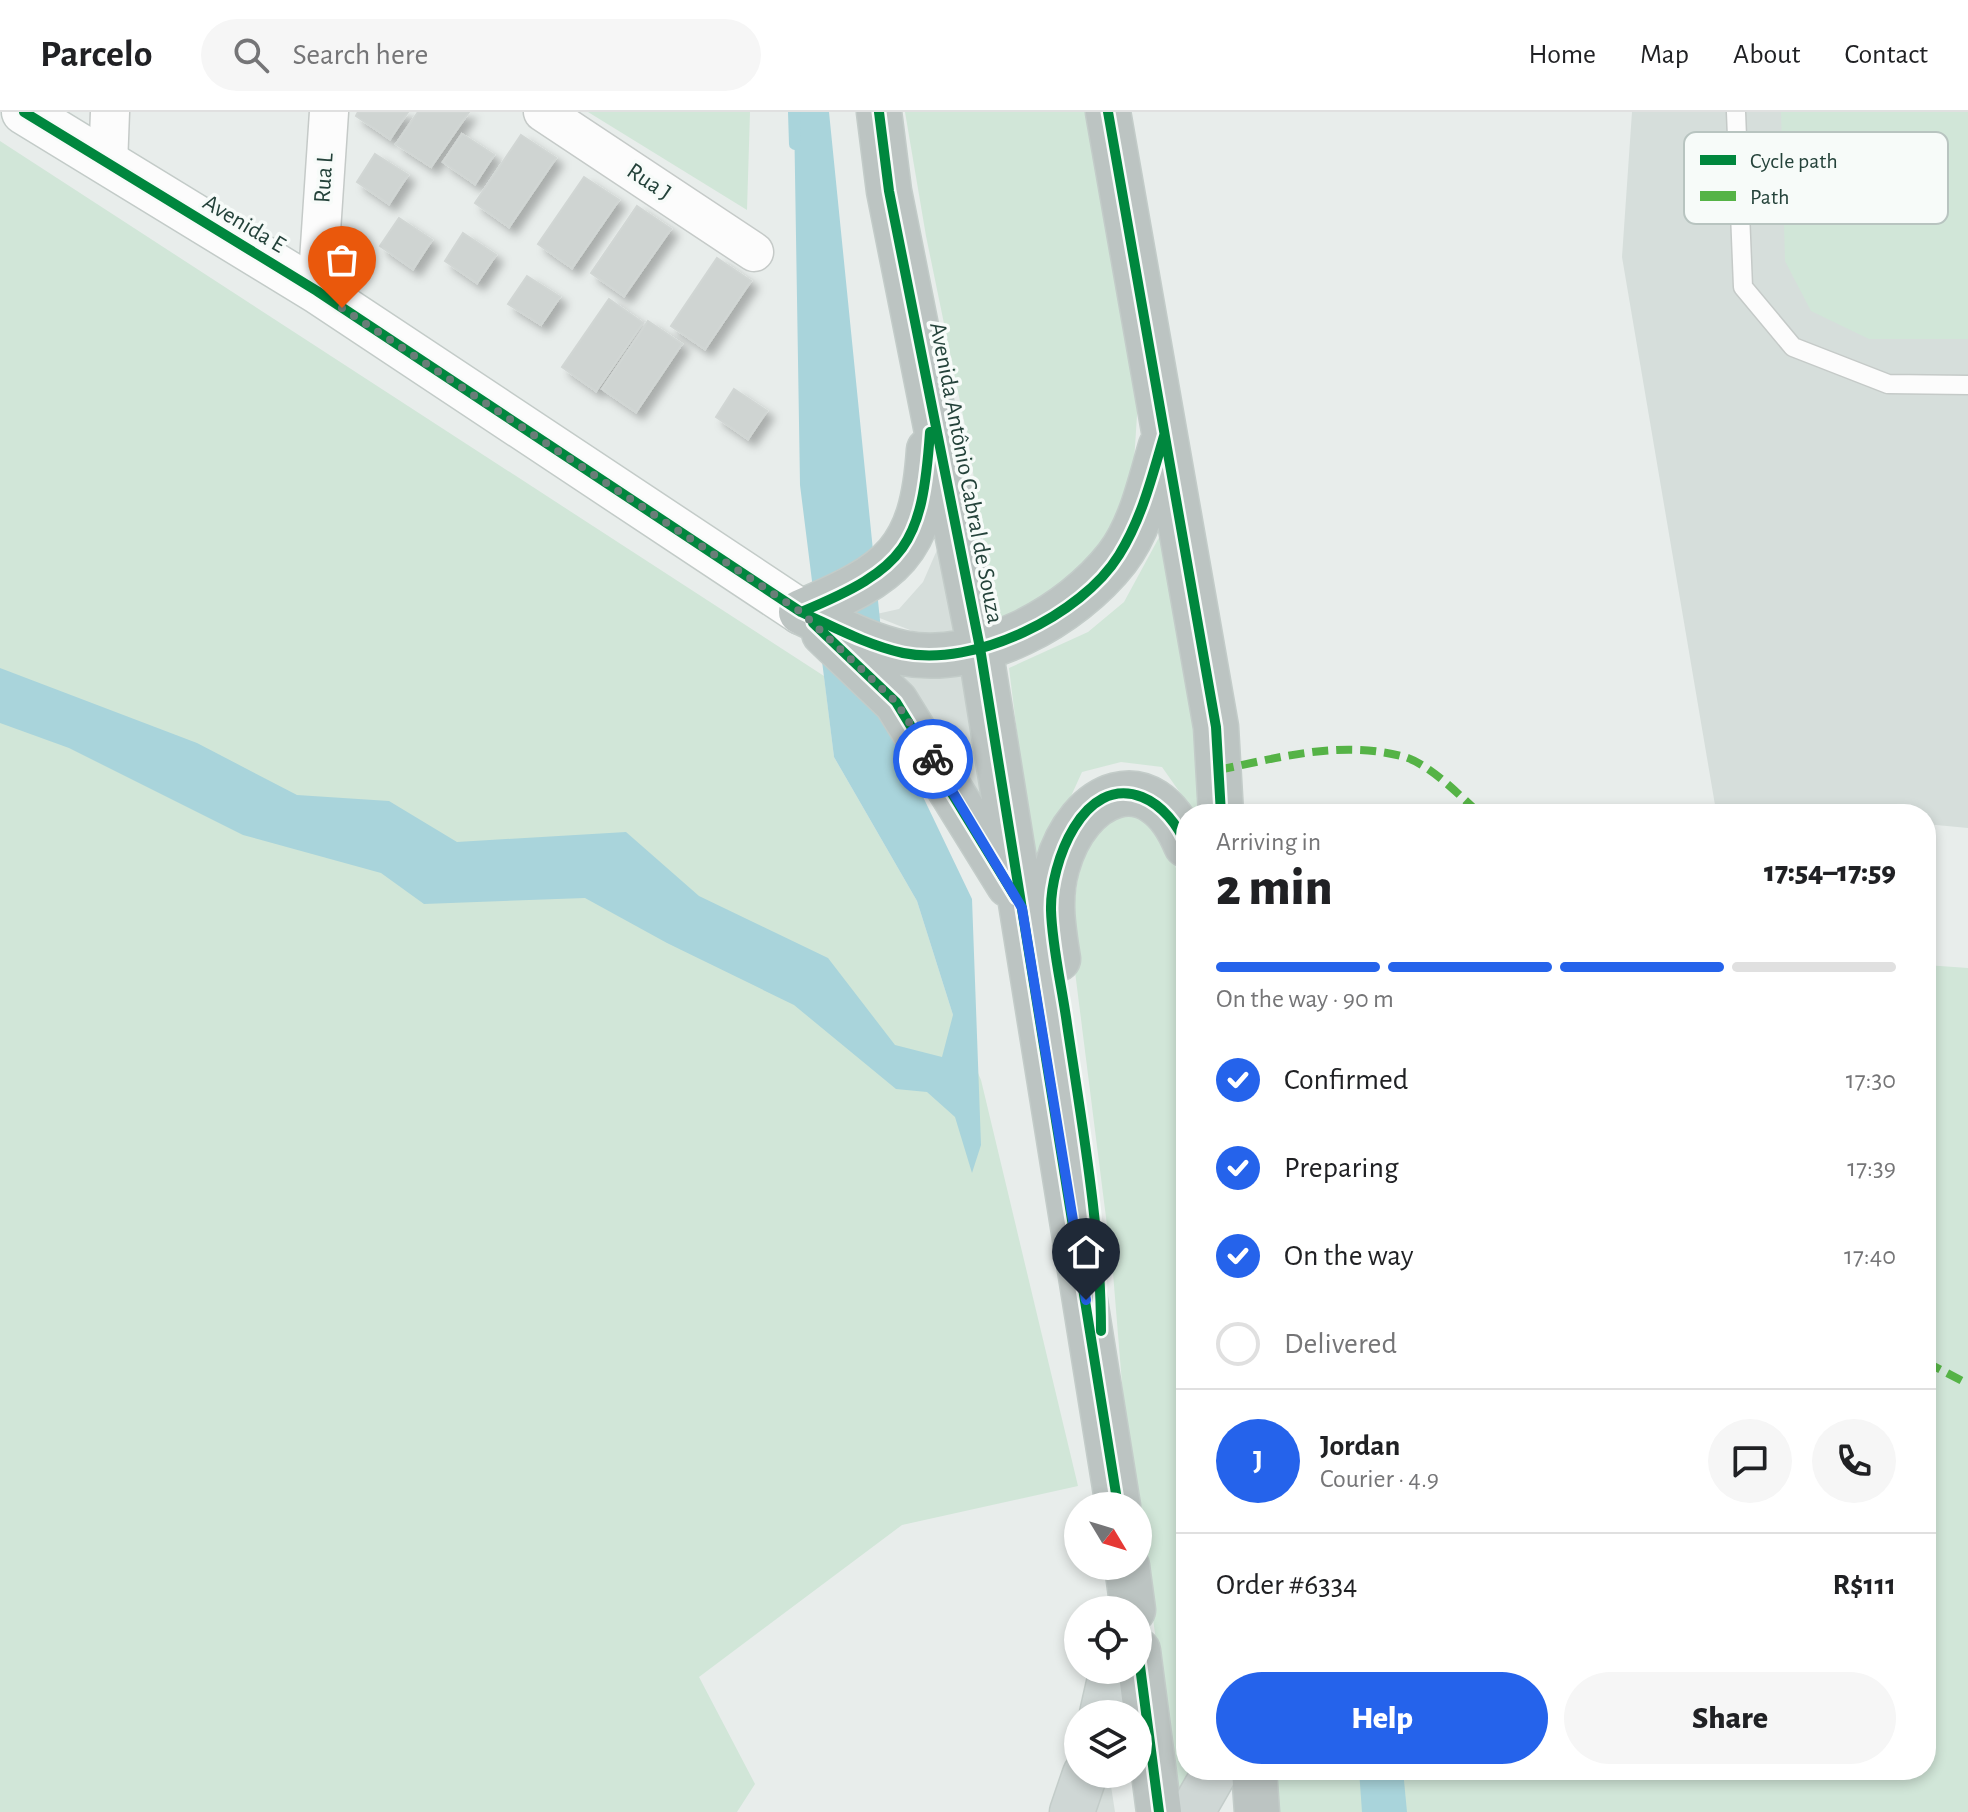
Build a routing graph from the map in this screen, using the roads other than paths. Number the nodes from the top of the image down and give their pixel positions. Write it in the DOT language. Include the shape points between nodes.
graph roads {
  1 [pos="24,112"];
  2 [pos="110,112"];
  3 [pos="329,112"];
  4 [pos="543,112"];
  5 [pos="879,112"];
  6 [pos="1108,112"];
  7 [pos="1736,112"];
  8 [pos="1737,132"];
  9 [pos="108,165"];
  10 [pos="1740,224"];
  11 [pos="754,252"];
  12 [pos="317,291"];
  13 [pos="1968,385"];
  14 [pos="932,404"];
  15 [pos="1164,436"];
  16 [pos="801,612"];
  17 [pos="980,648"];
  18 [pos="1220,804"];
  19 [pos="1176,826"];
  20 [pos="1022,908"];
  21 [pos="1101,1390"];
  22 [pos="1116,1492"];
  23 [pos="1142,1684"];
  24 [pos="1210,1780"];
  25 [pos="1255,1780"];
  26 [pos="1080,1788"];
  27 [pos="1072,1812"];
  28 [pos="1159,1812"];
  29 [pos="1192,1812"];
  30 [pos="1257,1812"];
  1 -- 9 [label="main road, Avenida E"];
  2 -- 9 [label="street"];
  3 -- 12 [label="street, Rua L"];
  4 -- 11 [label="street, Rua J"];
  5 -- 14 [label="highway, Avenida Antônio Cabral de Souza" via="889,191"];
  6 -- 15 [label="highway"];
  7 -- 8 [label="lane"];
  9 -- 12 [label="main road, Avenida E"];
  10 -- 13 [label="lane" via="1743,287 1793,347 1888,384"];
  12 -- 16 [label="main road, Avenida E"];
  14 -- 16 [label="highway" via="926,490 918,522 902,551 885,570 849,592"];
  14 -- 17 [label="highway, Avenida Antônio Cabral de Souza"];
  15 -- 17 [label="highway" via="1141,513 1118,557 1083,594 1041,626"];
  15 -- 18 [label="highway" via="1216,727"];
  16 -- 17 [label="highway" via="905,654"];
  16 -- 20 [label="highway" via="896,702"];
  17 -- 20 [label="highway, Avenida Antônio Cabral de Souza"];
  19 -- 21 [label="highway" via="1143,798 1118,792 1090,805 1057,867 1051,909 1101,1292"];
  20 -- 21 [label="highway, Avenida Antônio Cabral de Souza"];
  21 -- 22 [label="highway, Avenida Antônio Cabral de Souza"];
  23 -- 28 [label="highway"];
  24 -- 29 [label="main road"];
  25 -- 30 [label="highway"];
  26 -- 27 [label="main road"];
}
